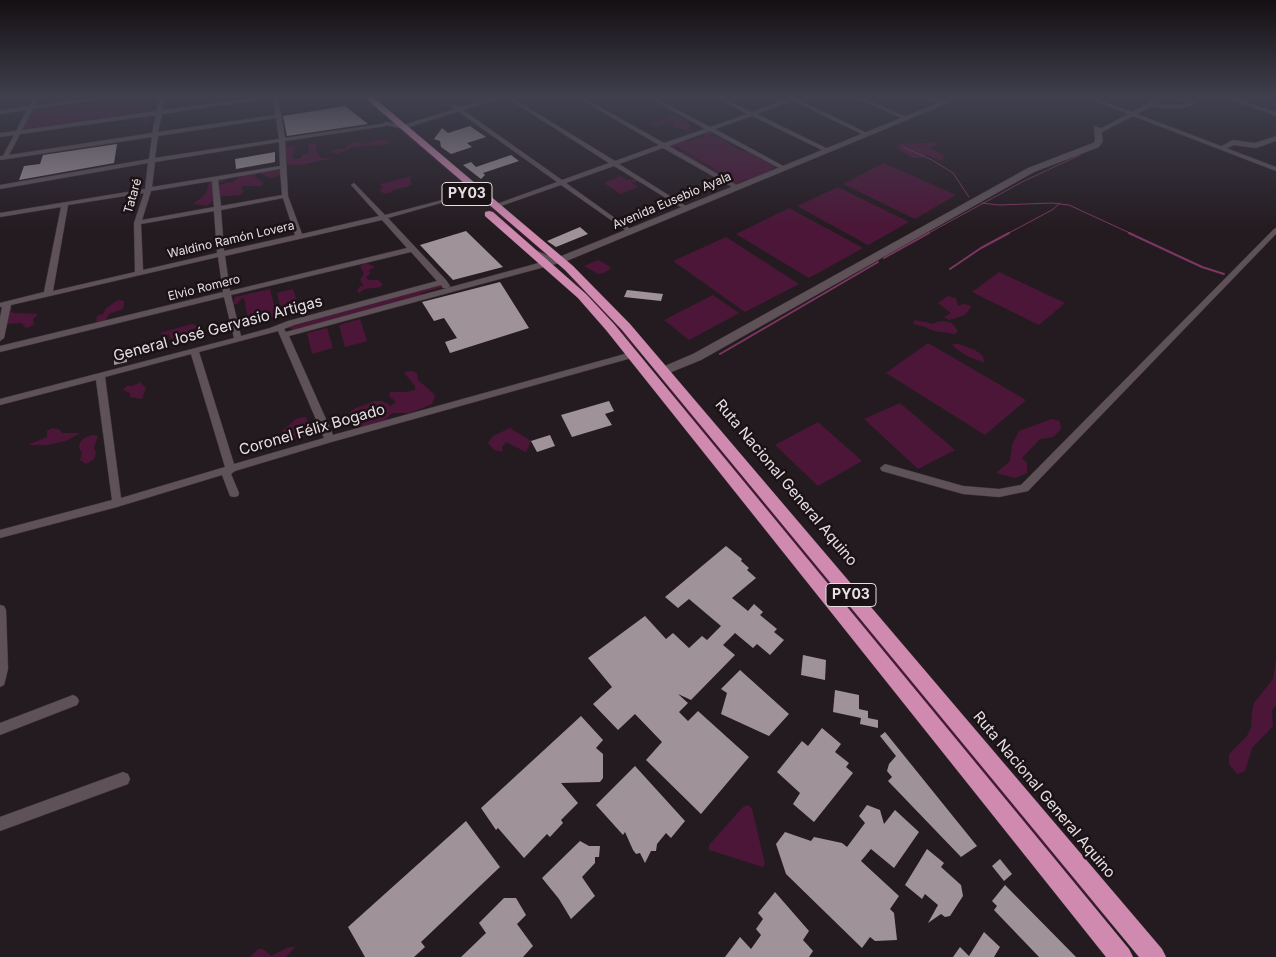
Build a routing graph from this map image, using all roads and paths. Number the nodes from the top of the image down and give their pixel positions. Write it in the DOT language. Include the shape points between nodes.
graph roads {
  1 [pos="282,140"];
  2 [pos="11,141"];
  3 [pos="113,141"];
  4 [pos="154,141"];
  5 [pos="278,141"];
  6 [pos="405,141"];
  7 [pos="419,141"];
  8 [pos="504,141"];
  9 [pos="578,141"];
  10 [pos="654,141"];
  11 [pos="677,141"];
  12 [pos="733,141"];
  13 [pos="807,141"];
  14 [pos="849,141"];
  15 [pos="1099,141"];
  16 [pos="1204,141"];
  17 [pos="1210,141"];
  18 [pos="1269,141"];
  19 [pos="1213,144"];
  20 [pos="663,146"];
  21 [pos="1222,148"];
  22 [pos="826,150"];
  23 [pos="2,158"];
  24 [pos="153,160"];
  25 [pos="614,163"];
  26 [pos="284,166"];
  27 [pos="783,168"];
  28 [pos="1276,169"];
  29 [pos="215,179"];
  30 [pos="561,182"];
  31 [pos="354,185"];
  32 [pos="0,187"];
  33 [pos="736,187"];
  34 [pos="148,190"];
  35 [pos="467,194"];
  36 [pos="285,196"];
  37 [pos="65,205"];
  38 [pos="496,206"];
  39 [pos="217,208"];
  40 [pos="687,209"];
  41 [pos="0,215"];
  42 [pos="384,217"];
  43 [pos="138,223"];
  44 [pos="1276,230"];
  45 [pos="631,232"];
  46 [pos="299,236"];
  47 [pos="412,249"];
  48 [pos="533,252"];
  49 [pos="221,254"];
  50 [pos="553,262"];
  51 [pos="139,273"];
  52 [pos="443,282"];
  53 [pos="450,290"];
  54 [pos="48,294"];
  55 [pos="227,294"];
  56 [pos="4,305"];
  57 [pos="282,331"];
  58 [pos="0,338"];
  59 [pos="238,339"];
  60 [pos="0,349"];
  61 [pos="194,350"];
  62 [pos="632,355"];
  63 [pos="664,372"];
  64 [pos="100,376"];
  65 [pos="0,402"];
  66 [pos="330,440"];
  67 [pos="885,468"];
  68 [pos="228,471"];
  69 [pos="234,493"];
  70 [pos="117,503"];
  71 [pos="0,534"];
  72 [pos="0,610"];
  73 [pos="0,681"];
  74 [pos="74,701"];
  75 [pos="0,729"];
  76 [pos="123,779"];
  77 [pos="0,824"];
  78 [pos="1135,936"];
  79 [pos="1123,957"];
  80 [pos="1154,957"];
  1 -- 26 [label="street"];
  2 -- 23 [label="street"];
  3 -- 23 [label="street"];
  4 -- 24 [label="street, Tataré"];
  5 -- 24 [label="street"];
  6 -- 35 [label="highway, Ruta Nacional General Aquino / PY03"];
  7 -- 38 [label="highway, Ruta Nacional General Aquino / PY03"];
  8 -- 30 [label="street"];
  9 -- 25 [label="street"];
  10 -- 20 [label="street"];
  11 -- 20 [label="street"];
  12 -- 27 [label="street"];
  13 -- 22 [label="street"];
  14 -- 22 [label="street, Avenida Eusebio Ayala"];
  15 -- 63 [label="street" via="1096,145 1031,170 697,357"];
  16 -- 19 [label="street"];
  17 -- 19 [label="street"];
  18 -- 21 [label="street" via="1256,146 1233,142"];
  19 -- 21 [label="street"];
  20 -- 25 [label="street"];
  20 -- 33 [label="street"];
  21 -- 28 [label="street"];
  22 -- 27 [label="street, Avenida Eusebio Ayala"];
  24 -- 32 [label="street"];
  24 -- 34 [label="street, Tataré"];
  25 -- 30 [label="street"];
  25 -- 40 [label="street"];
  26 -- 29 [label="street"];
  26 -- 36 [label="street"];
  27 -- 33 [label="street, Avenida Eusebio Ayala"];
  29 -- 34 [label="street"];
  29 -- 39 [label="street"];
  30 -- 38 [label="street"];
  30 -- 45 [label="street"];
  31 -- 42 [label="street"];
  33 -- 40 [label="street, Avenida Eusebio Ayala"];
  34 -- 37 [label="street"];
  34 -- 43 [label="street, Tataré"];
  35 -- 42 [label="street, Waldino Ramón Lovera"];
  35 -- 48 [label="highway, Ruta Nacional General Aquino / PY03"];
  36 -- 39 [label="street"];
  36 -- 46 [label="street"];
  37 -- 41 [label="street"];
  37 -- 54 [label="street"];
  38 -- 50 [label="highway, Ruta Nacional General Aquino / PY03"];
  39 -- 43 [label="street"];
  39 -- 49 [label="street"];
  40 -- 45 [label="street, Avenida Eusebio Ayala"];
  42 -- 46 [label="street, Waldino Ramón Lovera"];
  42 -- 47 [label="street"];
  43 -- 51 [label="street, Tataré"];
  44 -- 67 [label="street" via="1024,488 999,493 963,490"];
  45 -- 50 [label="street, Avenida Eusebio Ayala"];
  46 -- 49 [label="street, Waldino Ramón Lovera"];
  47 -- 52 [label="street"];
  47 -- 55 [label="street, Elvio Romero"];
  48 -- 50 [label="street"];
  49 -- 51 [label="street, Waldino Ramón Lovera"];
  49 -- 55 [label="street"];
  50 -- 53 [label="street, General José Gervasio Artigas"];
  50 -- 62 [label="highway, Ruta Nacional General Aquino / PY03"];
  50 -- 63 [label="highway, Ruta Nacional General Aquino / PY03" via="590,288"];
  51 -- 54 [label="street, Waldino Ramón Lovera"];
  52 -- 53 [label="street"];
  52 -- 57 [label="street, General José Gervasio Artigas"];
  53 -- 57 [label="street, General José Gervasio Artigas"];
  54 -- 56 [label="street, Waldino Ramón Lovera"];
  55 -- 59 [label="street"];
  55 -- 60 [label="street, Elvio Romero"];
  56 -- 58 [label="street"];
  57 -- 59 [label="street, General José Gervasio Artigas"];
  57 -- 66 [label="street"];
  59 -- 61 [label="street, General José Gervasio Artigas"];
  61 -- 64 [label="street, General José Gervasio Artigas"];
  61 -- 68 [label="street"];
  62 -- 66 [label="street, Coronel Félix Bogado"];
  62 -- 79 [label="highway, Ruta Nacional General Aquino / PY03"];
  63 -- 78 [label="highway, Ruta Nacional General Aquino / PY03"];
  64 -- 65 [label="street, General José Gervasio Artigas"];
  64 -- 70 [label="street"];
  66 -- 68 [label="street, Coronel Félix Bogado"];
  68 -- 69 [label="street"];
  68 -- 70 [label="street, Coronel Félix Bogado"];
  70 -- 71 [label="street, Coronel Félix Bogado"];
  72 -- 73 [label="street"];
  74 -- 75 [label="street"];
  76 -- 77 [label="street"];
  78 -- 79 [label="street"];
  78 -- 80 [label="highway, Ruta Nacional General Aquino / PY03"];
}
